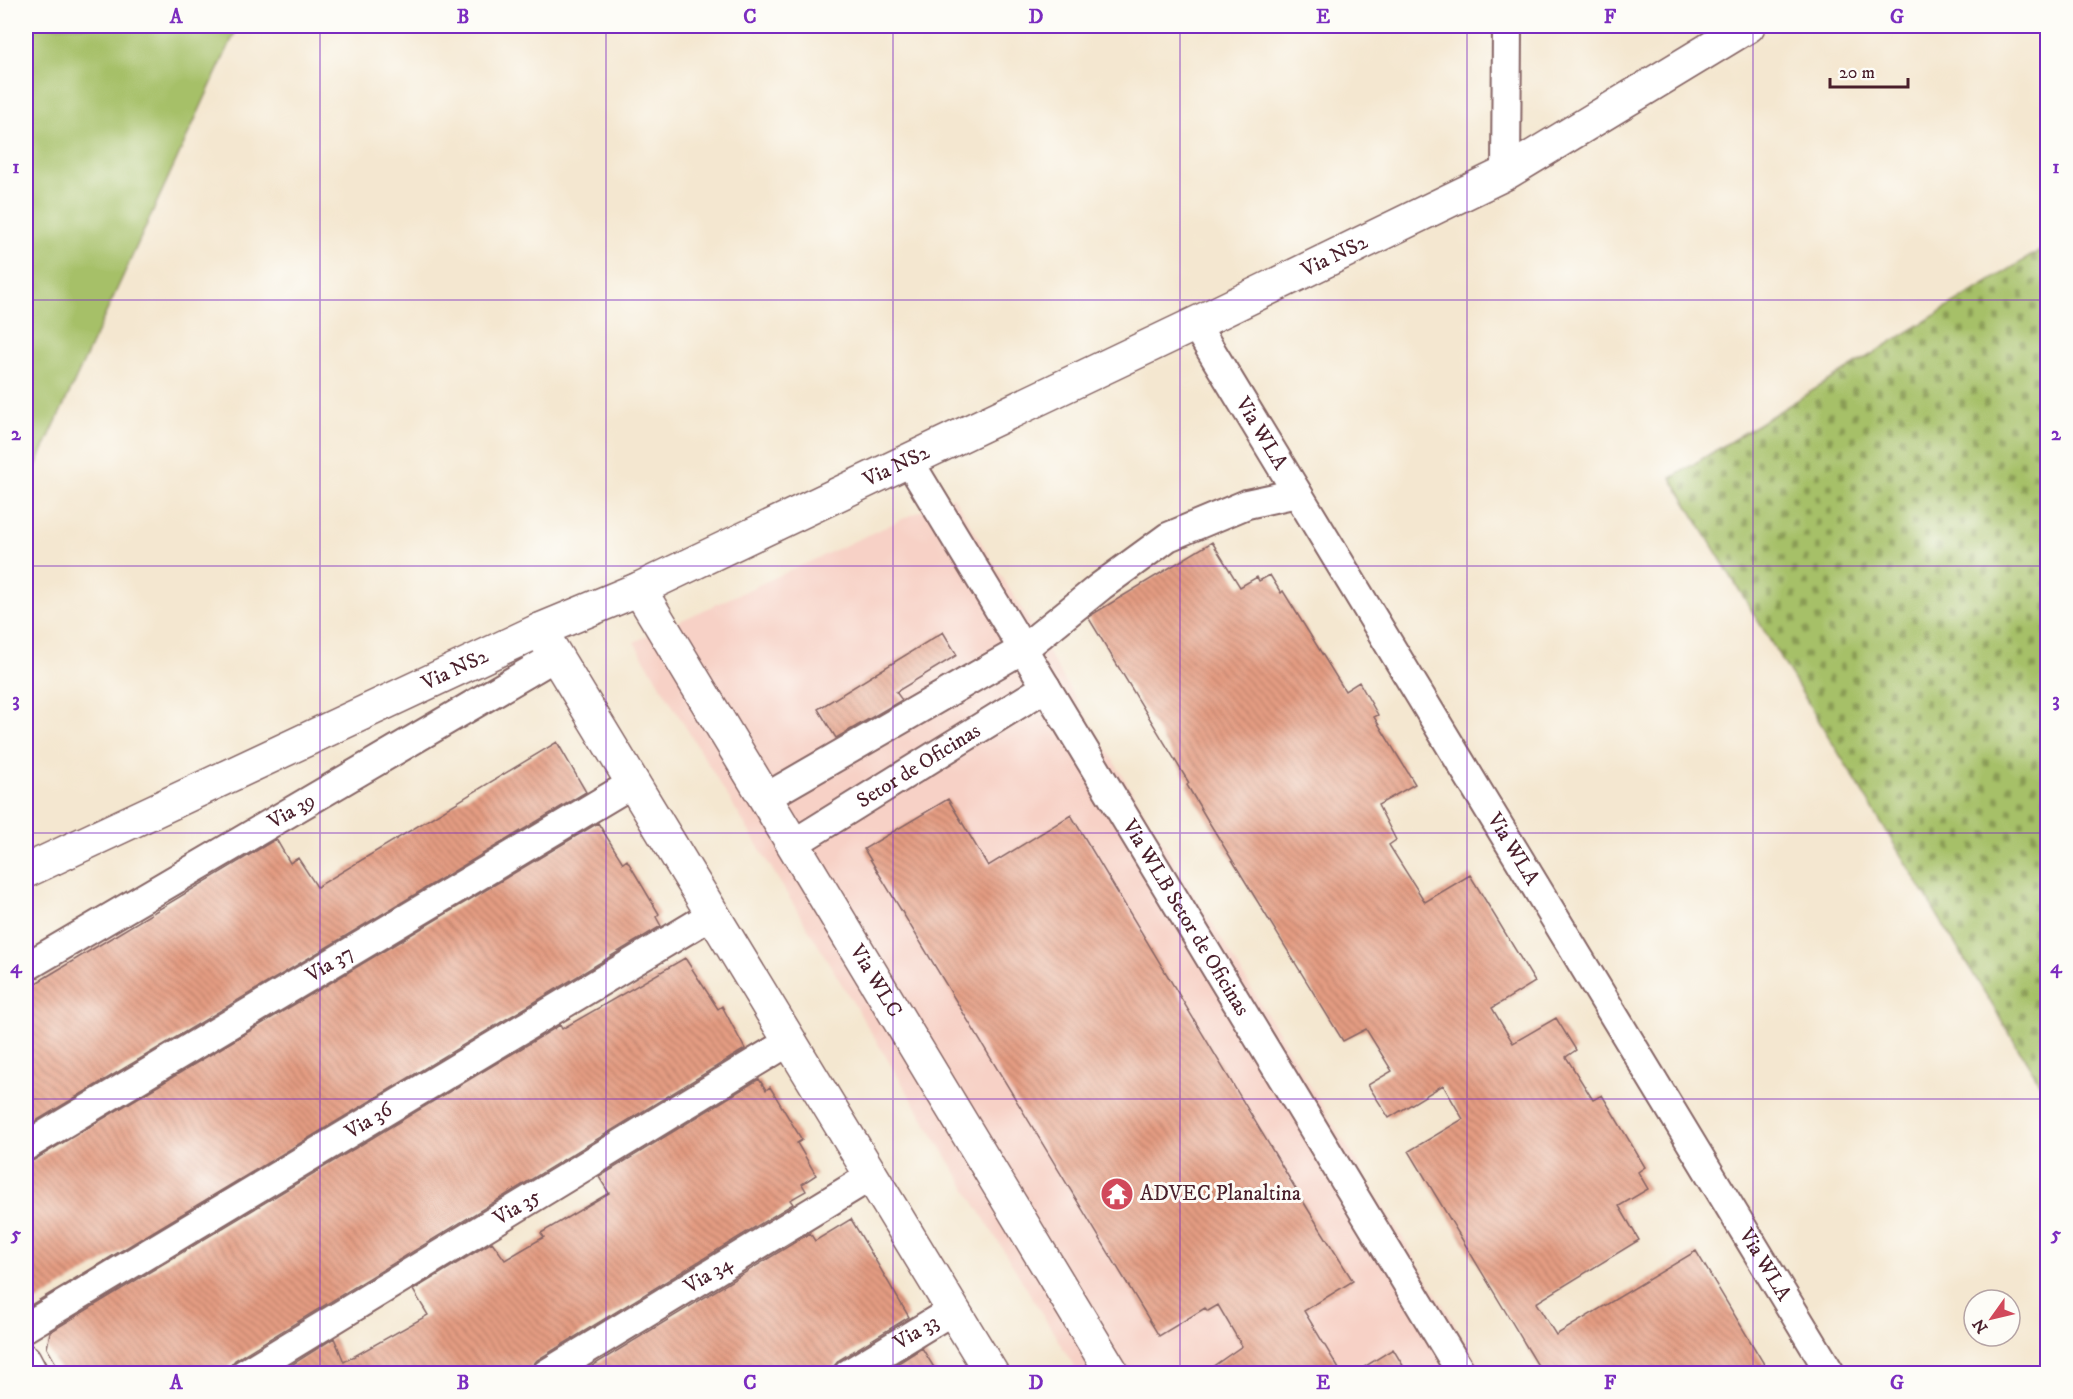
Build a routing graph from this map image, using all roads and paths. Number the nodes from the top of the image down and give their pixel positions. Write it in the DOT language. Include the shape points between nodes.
graph roads {
  1 [pos="1507,26"];
  2 [pos="1748,26"];
  3 [pos="1506,173"];
  4 [pos="1195,324"];
  5 [pos="909,461"];
  6 [pos="1297,493"];
  7 [pos="639,589"];
  8 [pos="548,643"];
  9 [pos="1023,650"];
  10 [pos="1046,687"];
  11 [pos="633,783"];
  12 [pos="765,798"];
  13 [pos="792,844"];
  14 [pos="26,871"];
  15 [pos="713,914"];
  16 [pos="26,967"];
  17 [pos="790,1041"];
  18 [pos="26,1146"];
  19 [pos="871,1176"];
  20 [pos="953,1310"];
  21 [pos="26,1327"];
  22 [pos="26,1359"];
  23 [pos="34,1374"];
  24 [pos="244,1374"];
  25 [pos="546,1374"];
  26 [pos="848,1374"];
  27 [pos="992,1374"];
  28 [pos="1113,1374"];
  29 [pos="1462,1374"];
  30 [pos="1831,1374"];
  1 -- 3 [label="street"];
  2 -- 3 [label="street, Via NS2"];
  3 -- 4 [label="street, Via NS2"];
  4 -- 5 [label="street, Via NS2"];
  4 -- 6 [label="street, Via WLA"];
  5 -- 7 [label="street, Via NS2"];
  5 -- 9 [label="street, Via WLB Setor de Oficinas"];
  6 -- 9 [label="street" via="1247,504 1168,537"];
  6 -- 30 [label="street, Via WLA"];
  7 -- 8 [label="street, Via NS2"];
  7 -- 12 [label="street, Via WLC"];
  8 -- 11 [label="street"];
  8 -- 14 [label="street, Via NS2"];
  8 -- 16 [label="street, Via 39"];
  9 -- 10 [label="street, Via WLB Setor de Oficinas"];
  9 -- 12 [label="street"];
  10 -- 13 [label="street, Setor de Oficinas"];
  10 -- 29 [label="street, Via WLB Setor de Oficinas"];
  11 -- 15 [label="street"];
  11 -- 18 [label="street, Via 37"];
  12 -- 13 [label="street, Via WLC"];
  13 -- 28 [label="street, Via WLC"];
  15 -- 17 [label="street"];
  15 -- 21 [label="street, Via 36"];
  17 -- 19 [label="street"];
  17 -- 24 [label="street, Via 35"];
  19 -- 20 [label="street"];
  19 -- 25 [label="street, Via 34"];
  20 -- 26 [label="street, Via 33"];
  20 -- 27 [label="street"];
  22 -- 23 [label="street"];
}
